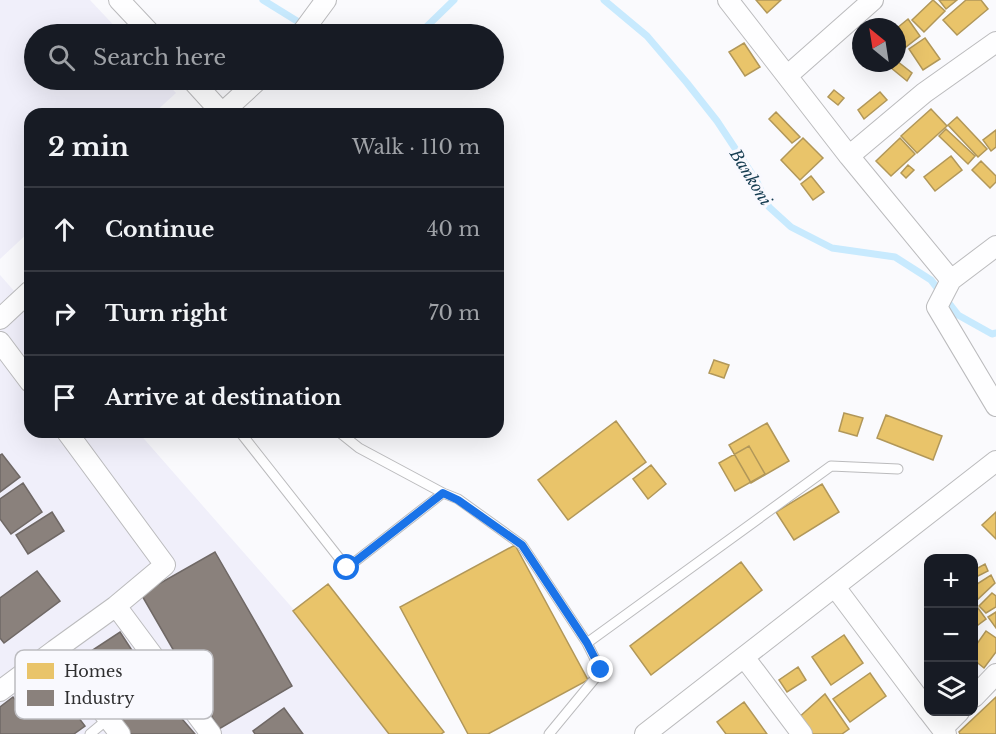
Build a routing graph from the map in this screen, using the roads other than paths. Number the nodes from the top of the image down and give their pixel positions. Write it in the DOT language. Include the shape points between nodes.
graph roads {
  1 [pos="119,0"];
  2 [pos="326,0"];
  3 [pos="728,0"];
  4 [pos="873,0"];
  5 [pos="142,24"];
  6 [pos="308,24"];
  7 [pos="996,42"];
  8 [pos="787,76"];
  9 [pos="201,90"];
  10 [pos="247,90"];
  11 [pos="217,108"];
  12 [pos="227,108"];
  13 [pos="849,156"];
  14 [pos="996,246"];
  15 [pos="951,279"];
  16 [pos="24,297"];
  17 [pos="0,319"];
  18 [pos="0,342"];
  19 [pos="24,374"];
  20 [pos="996,406"];
  21 [pos="71,438"];
  22 [pos="245,438"];
  23 [pos="346,438"];
  24 [pos="996,461"];
  25 [pos="898,469"];
  26 [pos="443,493"];
  27 [pos="835,586"];
  28 [pos="116,606"];
  29 [pos="587,643"];
  30 [pos="55,650"];
  31 [pos="149,650"];
  32 [pos="744,657"];
  33 [pos="996,674"];
  34 [pos="15,680"];
  35 [pos="0,691"];
  36 [pos="978,693"];
  37 [pos="924,704"];
  38 [pos="933,716"];
  39 [pos="955,716"];
  40 [pos="200,719"];
  41 [pos="114,727"];
  42 [pos="944,731"];
  43 [pos="90,734"];
  44 [pos="211,734"];
  45 [pos="549,734"];
  46 [pos="645,734"];
  47 [pos="802,734"];
  1 -- 5 [label="street"];
  2 -- 6 [label="street"];
  3 -- 8 [label="street"];
  4 -- 8 [label="street"];
  7 -- 13 [label="street" via="924,93"];
  8 -- 13 [label="street"];
  9 -- 11 [label="street"];
  10 -- 12 [label="street"];
  13 -- 15 [label="street"];
  14 -- 15 [label="street"];
  15 -- 20 [label="street" via="937,307"];
  16 -- 17 [label="street"];
  18 -- 19 [label="street"];
  21 -- 28 [label="street" via="165,565"];
  22 -- 26 [label="lane" via="347,568"];
  23 -- 26 [label="lane"];
  24 -- 27 [label="street"];
  25 -- 29 [label="lane" via="831,466"];
  26 -- 29 [label="lane" via="522,545"];
  27 -- 32 [label="street"];
  27 -- 37 [label="street"];
  28 -- 30 [label="street"];
  28 -- 31 [label="street"];
  29 -- 45 [label="lane" via="601,670"];
  32 -- 46 [label="street"];
  32 -- 47 [label="street"];
  33 -- 36 [label="street"];
  34 -- 35 [label="street"];
  38 -- 42 [label="street"];
  39 -- 42 [label="street"];
  40 -- 44 [label="street"];
  41 -- 43 [label="lane"];
}
